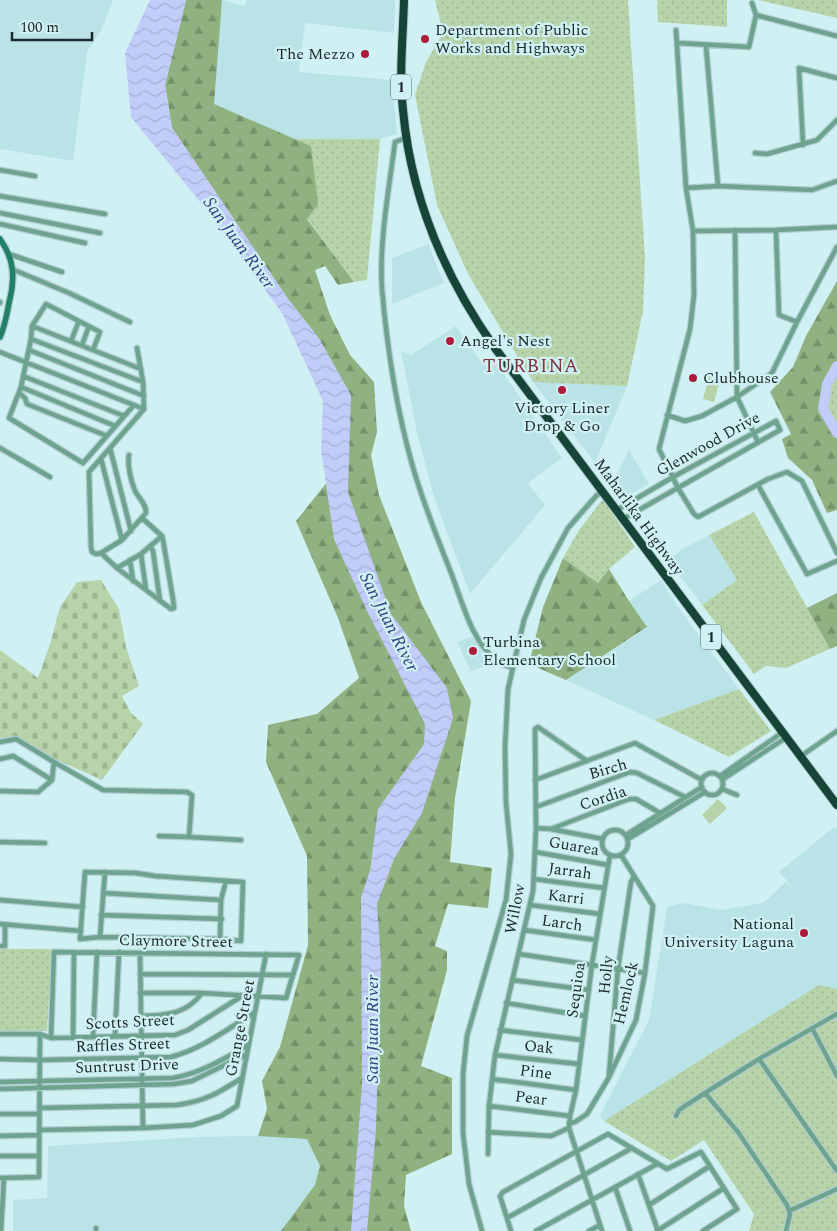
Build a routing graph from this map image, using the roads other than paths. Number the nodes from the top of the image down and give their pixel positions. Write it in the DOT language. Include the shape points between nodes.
graph roads {
  1 [pos="404,0"];
  2 [pos="752,3"];
  3 [pos="756,15"];
  4 [pos="676,30"];
  5 [pos="837,36"];
  6 [pos="678,43"];
  7 [pos="706,46"];
  8 [pos="837,78"];
  9 [pos="837,120"];
  10 [pos="406,138"];
  11 [pos="803,145"];
  12 [pos="755,153"];
  13 [pos="0,170"];
  14 [pos="35,176"];
  15 [pos="837,182"];
  16 [pos="718,186"];
  17 [pos="686,188"];
  18 [pos="0,196"];
  19 [pos="0,213"];
  20 [pos="105,214"];
  21 [pos="0,224"];
  22 [pos="837,227"];
  23 [pos="735,230"];
  24 [pos="776,230"];
  25 [pos="693,231"];
  26 [pos="100,233"];
  27 [pos="0,240"];
  28 [pos="85,243"];
  29 [pos="837,247"];
  30 [pos="9,254"];
  31 [pos="14,270"];
  32 [pos="62,272"];
  33 [pos="79,321"];
  34 [pos="130,322"];
  35 [pos="797,322"];
  36 [pos="32,326"];
  37 [pos="90,326"];
  38 [pos="0,337"];
  39 [pos="31,339"];
  40 [pos="71,341"];
  41 [pos="82,345"];
  42 [pos="137,348"];
  43 [pos="29,350"];
  44 [pos="93,350"];
  45 [pos="0,352"];
  46 [pos="26,362"];
  47 [pos="141,369"];
  48 [pos="23,376"];
  49 [pos="143,382"];
  50 [pos="20,387"];
  51 [pos="18,393"];
  52 [pos="144,396"];
  53 [pos="737,396"];
  54 [pos="134,405"];
  55 [pos="144,410"];
  56 [pos="667,415"];
  57 [pos="124,416"];
  58 [pos="116,426"];
  59 [pos="754,432"];
  60 [pos="107,436"];
  61 [pos="758,442"];
  62 [pos="0,448"];
  63 [pos="110,448"];
  64 [pos="129,455"];
  65 [pos="101,459"];
  66 [pos="50,477"];
  67 [pos="673,477"];
  68 [pos="758,485"];
  69 [pos="678,488"];
  70 [pos="603,491"];
  71 [pos="617,510"];
  72 [pos="142,518"];
  73 [pos="623,519"];
  74 [pos="131,531"];
  75 [pos="162,536"];
  76 [pos="122,540"];
  77 [pos="150,546"];
  78 [pos="837,553"];
  79 [pos="101,554"];
  80 [pos="141,554"];
  81 [pos="130,560"];
  82 [pos="837,562"];
  83 [pos="117,568"];
  84 [pos="134,580"];
  85 [pos="146,591"];
  86 [pos="160,601"];
  87 [pos="513,668"];
  88 [pos="837,731"];
  89 [pos="785,734"];
  90 [pos="0,742"];
  91 [pos="801,756"];
  92 [pos="0,759"];
  93 [pos="587,760"];
  94 [pos="54,762"];
  95 [pos="721,777"];
  96 [pos="52,780"];
  97 [pos="535,780"];
  98 [pos="702,780"];
  99 [pos="722,789"];
  100 [pos="703,790"];
  101 [pos="0,791"];
  102 [pos="737,795"];
  103 [pos="685,797"];
  104 [pos="836,802"];
  105 [pos="536,806"];
  106 [pos="660,813"];
  107 [pos="536,828"];
  108 [pos="551,829"];
  109 [pos="159,836"];
  110 [pos="189,837"];
  111 [pos="627,837"];
  112 [pos="603,839"];
  113 [pos="241,840"];
  114 [pos="0,842"];
  115 [pos="45,843"];
  116 [pos="535,852"];
  117 [pos="610,855"];
  118 [pos="621,855"];
  119 [pos="608,865"];
  120 [pos="105,872"];
  121 [pos="634,876"];
  122 [pos="534,879"];
  123 [pos="226,881"];
  124 [pos="604,888"];
  125 [pos="103,893"];
  126 [pos="0,900"];
  127 [pos="221,900"];
  128 [pos="530,905"];
  129 [pos="83,907"];
  130 [pos="600,914"];
  131 [pos="102,915"];
  132 [pos="222,919"];
  133 [pos="2,924"];
  134 [pos="524,930"];
  135 [pos="81,931"];
  136 [pos="100,937"];
  137 [pos="220,940"];
  138 [pos="596,940"];
  139 [pos="0,946"];
  140 [pos="74,952"];
  141 [pos="97,952"];
  142 [pos="119,952"];
  143 [pos="140,952"];
  144 [pos="266,954"];
  145 [pos="519,954"];
  146 [pos="592,964"];
  147 [pos="618,968"];
  148 [pos="645,973"];
  149 [pos="140,974"];
  150 [pos="263,975"];
  151 [pos="293,975"];
  152 [pos="512,980"];
  153 [pos="589,990"];
  154 [pos="202,993"];
  155 [pos="140,994"];
  156 [pos="242,996"];
  157 [pos="259,997"];
  158 [pos="506,1003"];
  159 [pos="254,1012"];
  160 [pos="837,1014"];
  161 [pos="141,1016"];
  162 [pos="585,1016"];
  163 [pos="812,1028"];
  164 [pos="500,1030"];
  165 [pos="0,1034"];
  166 [pos="40,1034"];
  167 [pos="115,1036"];
  168 [pos="141,1036"];
  169 [pos="93,1037"];
  170 [pos="51,1038"];
  171 [pos="73,1038"];
  172 [pos="582,1040"];
  173 [pos="248,1045"];
  174 [pos="247,1054"];
  175 [pos="495,1055"];
  176 [pos="141,1058"];
  177 [pos="0,1059"];
  178 [pos="759,1059"];
  179 [pos="40,1060"];
  180 [pos="580,1064"];
  181 [pos="837,1076"];
  182 [pos="242,1078"];
  183 [pos="141,1079"];
  184 [pos="492,1079"];
  185 [pos="608,1079"];
  186 [pos="40,1081"];
  187 [pos="0,1082"];
  188 [pos="142,1086"];
  189 [pos="40,1088"];
  190 [pos="0,1089"];
  191 [pos="576,1090"];
  192 [pos="705,1093"];
  193 [pos="489,1106"];
  194 [pos="142,1107"];
  195 [pos="40,1111"];
  196 [pos="0,1114"];
  197 [pos="570,1116"];
  198 [pos="676,1116"];
  199 [pos="569,1125"];
  200 [pos="143,1128"];
  201 [pos="488,1132"];
  202 [pos="39,1133"];
  203 [pos="0,1136"];
  204 [pos="632,1148"];
  205 [pos="576,1150"];
  206 [pos="488,1154"];
  207 [pos="0,1156"];
  208 [pos="39,1156"];
  209 [pos="657,1164"];
  210 [pos="710,1166"];
  211 [pos="837,1171"];
  212 [pos="638,1174"];
  213 [pos="584,1175"];
  214 [pos="2,1178"];
  215 [pos="616,1187"];
  216 [pos="724,1188"];
  217 [pos="837,1189"];
  218 [pos="592,1200"];
  219 [pos="649,1205"];
  220 [pos="789,1211"];
  221 [pos="507,1218"];
  222 [pos="600,1225"];
  223 [pos="1,1231"];
  224 [pos="482,1231"];
  225 [pos="510,1231"];
  226 [pos="536,1231"];
  227 [pos="589,1231"];
  228 [pos="602,1231"];
  229 [pos="630,1231"];
  230 [pos="657,1231"];
  231 [pos="703,1231"];
  232 [pos="786,1231"];
  1 -- 10 [label="highway, Maharlika Highway / 1" via="401,82"];
  2 -- 3 [label="street"];
  3 -- 5 [label="street"];
  3 -- 7 [label="street" via="749,47"];
  4 -- 6 [label="street"];
  6 -- 7 [label="street"];
  6 -- 17 [label="street"];
  7 -- 16 [label="street"];
  8 -- 11 [label="street" via="798,68"];
  9 -- 11 [label="street" via="817,140"];
  10 -- 70 [label="highway, Maharlika Highway / 1" via="417,191 437,248 461,296"];
  10 -- 87 [label="street" via="395,142 383,242 382,287 401,419 426,508 470,624 496,661"];
  11 -- 12 [label="street" via="767,154"];
  13 -- 14 [label="street"];
  15 -- 16 [label="street" via="812,190"];
  16 -- 17 [label="street"];
  17 -- 25 [label="street"];
  18 -- 20 [label="street"];
  19 -- 26 [label="street"];
  21 -- 28 [label="street"];
  22 -- 24 [label="street"];
  23 -- 24 [label="street"];
  23 -- 25 [label="street"];
  23 -- 53 [label="street"];
  24 -- 35 [label="street" via="779,315"];
  25 -- 56 [label="street" via="694,295 690,329"];
  27 -- 30 [label="main road"];
  29 -- 35 [label="street"];
  30 -- 31 [label="main road"];
  30 -- 32 [label="street"];
  31 -- 34 [label="street"];
  31 -- 38 [label="main road"];
  33 -- 36 [label="street" via="46,304"];
  33 -- 37 [label="street"];
  33 -- 40 [label="street"];
  35 -- 53 [label="street" via="772,373"];
  36 -- 39 [label="street"];
  36 -- 40 [label="street"];
  37 -- 41 [label="street"];
  37 -- 44 [label="street" via="100,332"];
  39 -- 43 [label="street"];
  39 -- 49 [label="street"];
  40 -- 41 [label="street"];
  41 -- 44 [label="street"];
  42 -- 47 [label="street"];
  43 -- 46 [label="street"];
  43 -- 52 [label="street"];
  44 -- 47 [label="street"];
  45 -- 46 [label="street"];
  46 -- 48 [label="street"];
  46 -- 54 [label="street"];
  47 -- 49 [label="street"];
  48 -- 50 [label="street"];
  48 -- 57 [label="street"];
  49 -- 52 [label="street"];
  50 -- 51 [label="street"];
  50 -- 58 [label="street"];
  51 -- 60 [label="street" via="27,404"];
  51 -- 60 [label="street" via="8,418 83,463"];
  52 -- 55 [label="street"];
  53 -- 56 [label="street" via="702,416 686,421"];
  53 -- 59 [label="street"];
  54 -- 55 [label="street"];
  54 -- 57 [label="street"];
  55 -- 63 [label="street"];
  56 -- 67 [label="street" via="659,449"];
  57 -- 58 [label="street"];
  58 -- 60 [label="street"];
  59 -- 61 [label="street"];
  59 -- 61 [label="street, Glenwood Drive" via="776,421 780,430"];
  59 -- 67 [label="street, Glenwood Drive"];
  61 -- 69 [label="street, Glenwood Drive"];
  62 -- 66 [label="street"];
  63 -- 65 [label="street"];
  63 -- 74 [label="street"];
  64 -- 72 [label="street" via="136,492 145,504 146,512"];
  65 -- 76 [label="street"];
  65 -- 79 [label="street" via="89,472 91,547 96,554"];
  67 -- 69 [label="street"];
  67 -- 71 [label="street, Glenwood Drive"];
  68 -- 69 [label="street" via="698,517"];
  68 -- 78 [label="street" via="787,472 802,482"];
  68 -- 82 [label="street" via="807,574"];
  69 -- 73 [label="street, Glenwood Drive"];
  70 -- 71 [label="highway, Maharlika Highway / 1"];
  70 -- 87 [label="street" via="568,528 541,578 524,620"];
  71 -- 73 [label="highway, Maharlika Highway / 1"];
  72 -- 74 [label="street"];
  72 -- 75 [label="street"];
  73 -- 89 [label="highway, Maharlika Highway / 1"];
  74 -- 76 [label="street"];
  75 -- 77 [label="street"];
  75 -- 86 [label="street" via="174,608"];
  76 -- 79 [label="street"];
  77 -- 80 [label="street"];
  77 -- 86 [label="street"];
  79 -- 83 [label="street"];
  80 -- 81 [label="street"];
  80 -- 85 [label="street"];
  81 -- 83 [label="street"];
  81 -- 84 [label="street"];
  83 -- 84 [label="street"];
  84 -- 85 [label="street"];
  85 -- 86 [label="street"];
  87 -- 224 [label="street" via="508,688 505,748 511,854 506,900 467,1036 463,1074 463,1133 469,1184"];
  88 -- 91 [label="street"];
  89 -- 91 [label="highway, Maharlika Highway / 1"];
  89 -- 95 [label="street"];
  90 -- 94 [label="street" via="16,739"];
  91 -- 104 [label="highway, Maharlika Highway / 1"];
  92 -- 96 [label="street" via="13,756"];
  93 -- 97 [label="street"];
  93 -- 97 [label="street, Willow" via="538,727 535,729"];
  93 -- 98 [label="street" via="635,743"];
  94 -- 96 [label="street"];
  94 -- 110 [label="street" via="103,790 187,792 192,796"];
  95 -- 98 [label="street" via="710,773"];
  95 -- 99 [label="street"];
  96 -- 101 [label="street" via="38,792"];
  97 -- 105 [label="street, Willow"];
  98 -- 100 [label="street"];
  99 -- 100 [label="street" via="714,795"];
  99 -- 102 [label="street"];
  100 -- 103 [label="street"];
  100 -- 111 [label="street"];
  103 -- 105 [label="street, Birch" via="630,772"];
  103 -- 106 [label="street"];
  105 -- 107 [label="street, Willow"];
  106 -- 108 [label="street, Cordia" via="636,799 629,799"];
  106 -- 111 [label="street"];
  107 -- 108 [label="street"];
  107 -- 116 [label="street, Willow"];
  108 -- 112 [label="street"];
  109 -- 110 [label="street"];
  110 -- 113 [label="street"];
  111 -- 112 [label="street" via="619,831 611,831"];
  111 -- 118 [label="street" via="628,847"];
  112 -- 117 [label="street" via="602,846"];
  114 -- 115 [label="street"];
  116 -- 119 [label="street, Guarea"];
  116 -- 122 [label="street, Willow"];
  117 -- 118 [label="street"];
  117 -- 119 [label="street, Sequioa"];
  118 -- 121 [label="street, Hemlock"];
  119 -- 124 [label="street, Sequioa"];
  120 -- 123 [label="street"];
  120 -- 125 [label="street"];
  120 -- 129 [label="street" via="85,872"];
  121 -- 147 [label="street, Holly"];
  121 -- 148 [label="street, Hemlock" via="653,906"];
  122 -- 124 [label="street, Jarrah"];
  122 -- 128 [label="street, Willow"];
  123 -- 127 [label="street"];
  123 -- 137 [label="street" via="243,882 240,940"];
  124 -- 130 [label="street, Sequioa"];
  125 -- 127 [label="street"];
  125 -- 131 [label="street"];
  126 -- 129 [label="street"];
  127 -- 132 [label="street"];
  128 -- 130 [label="street, Karri"];
  128 -- 134 [label="street, Willow"];
  129 -- 135 [label="street"];
  130 -- 138 [label="street, Sequioa"];
  131 -- 132 [label="street"];
  131 -- 136 [label="street"];
  132 -- 137 [label="street"];
  133 -- 135 [label="street"];
  133 -- 139 [label="street" via="5,946"];
  134 -- 138 [label="street, Larch"];
  134 -- 145 [label="street, Willow"];
  135 -- 136 [label="street" via="80,939"];
  136 -- 137 [label="street"];
  138 -- 146 [label="street, Sequioa"];
  140 -- 141 [label="street, Claymore Street"];
  140 -- 170 [label="street, Claymore Street" via="54,952"];
  140 -- 171 [label="street"];
  141 -- 142 [label="street, Claymore Street"];
  141 -- 169 [label="street"];
  142 -- 143 [label="street, Claymore Street"];
  142 -- 167 [label="street"];
  143 -- 144 [label="street, Claymore Street"];
  143 -- 149 [label="street"];
  144 -- 150 [label="street, Grange Street"];
  144 -- 151 [label="street, Claymore Street" via="299,955"];
  145 -- 146 [label="street"];
  145 -- 152 [label="street, Willow"];
  146 -- 147 [label="street"];
  146 -- 153 [label="street, Sequioa"];
  147 -- 148 [label="street"];
  147 -- 185 [label="street, Holly"];
  148 -- 185 [label="street, Hemlock" via="636,1020"];
  149 -- 150 [label="street"];
  149 -- 155 [label="street"];
  150 -- 151 [label="street"];
  150 -- 157 [label="street, Grange Street"];
  151 -- 157 [label="street" via="286,998"];
  152 -- 153 [label="street"];
  152 -- 158 [label="street, Willow"];
  153 -- 162 [label="street, Sequioa"];
  154 -- 155 [label="street"];
  154 -- 156 [label="street"];
  154 -- 161 [label="street" via="196,1002 170,1015"];
  155 -- 161 [label="street"];
  156 -- 157 [label="street"];
  156 -- 168 [label="street, Scotts Street" via="188,1030 175,1035"];
  157 -- 159 [label="street, Grange Street"];
  158 -- 162 [label="street"];
  158 -- 164 [label="street, Willow"];
  159 -- 173 [label="street, Grange Street"];
  159 -- 176 [label="street, Raffles Street" via="188,1053"];
  160 -- 163 [label="street"];
  161 -- 168 [label="street"];
  162 -- 172 [label="street, Sequioa"];
  163 -- 178 [label="street"];
  163 -- 181 [label="street"];
  164 -- 172 [label="street"];
  164 -- 175 [label="street, Willow"];
  165 -- 166 [label="street, Scotts Street"];
  166 -- 170 [label="street, Scotts Street"];
  166 -- 179 [label="street"];
  167 -- 168 [label="street, Scotts Street"];
  167 -- 169 [label="street, Scotts Street"];
  168 -- 176 [label="street"];
  169 -- 171 [label="street, Scotts Street"];
  170 -- 171 [label="street, Scotts Street"];
  172 -- 180 [label="street, Sequioa"];
  173 -- 174 [label="street, Grange Street"];
  173 -- 183 [label="street, Suntrust Drive" via="190,1075"];
  174 -- 182 [label="street, Grange Street"];
  174 -- 188 [label="street, Suntrust Drive" via="192,1081"];
  175 -- 180 [label="street, Oak"];
  175 -- 184 [label="street, Willow"];
  176 -- 179 [label="street, Raffles Street"];
  176 -- 183 [label="street"];
  177 -- 179 [label="street, Raffles Street"];
  178 -- 192 [label="street"];
  178 -- 211 [label="street"];
  179 -- 186 [label="street"];
  180 -- 191 [label="street, Sequioa"];
  182 -- 194 [label="street" via="197,1102"];
  182 -- 200 [label="street, Grange Street" via="237,1106 221,1116 193,1125"];
  183 -- 186 [label="street, Suntrust Drive"];
  183 -- 188 [label="street"];
  184 -- 191 [label="street, Pine"];
  184 -- 193 [label="street, Willow"];
  185 -- 199 [label="street, Hemlock" via="587,1114"];
  186 -- 187 [label="street, Suntrust Drive"];
  186 -- 189 [label="street"];
  188 -- 189 [label="street, Suntrust Drive"];
  188 -- 194 [label="street"];
  189 -- 190 [label="street, Suntrust Drive"];
  189 -- 195 [label="street"];
  191 -- 197 [label="street, Sequioa"];
  192 -- 198 [label="street" via="679,1110"];
  192 -- 220 [label="street" via="738,1132"];
  193 -- 197 [label="street, Pear"];
  193 -- 201 [label="street, Willow"];
  194 -- 195 [label="street"];
  194 -- 200 [label="street"];
  195 -- 196 [label="street"];
  195 -- 202 [label="street"];
  197 -- 199 [label="street, Sequioa"];
  199 -- 201 [label="street, Hemlock" via="551,1136"];
  199 -- 205 [label="street"];
  200 -- 202 [label="street"];
  201 -- 206 [label="street, Willow"];
  202 -- 203 [label="street"];
  202 -- 208 [label="street"];
  204 -- 205 [label="street" via="608,1134"];
  204 -- 209 [label="street"];
  204 -- 213 [label="street"];
  205 -- 213 [label="street"];
  205 -- 221 [label="street" via="503,1192 500,1196"];
  207 -- 208 [label="street"];
  208 -- 214 [label="street" via="39,1177"];
  209 -- 210 [label="street" via="667,1169 701,1152"];
  209 -- 212 [label="street"];
  210 -- 216 [label="street"];
  210 -- 219 [label="street"];
  212 -- 215 [label="street"];
  212 -- 219 [label="street"];
  213 -- 218 [label="street"];
  213 -- 221 [label="street"];
  214 -- 223 [label="street"];
  215 -- 218 [label="street"];
  215 -- 229 [label="street"];
  216 -- 230 [label="street"];
  216 -- 231 [label="street" via="737,1209"];
  217 -- 220 [label="street"];
  218 -- 222 [label="street"];
  218 -- 226 [label="street"];
  219 -- 230 [label="street"];
  220 -- 232 [label="street"];
  221 -- 225 [label="street"];
  222 -- 227 [label="street"];
  222 -- 228 [label="street"];
}
